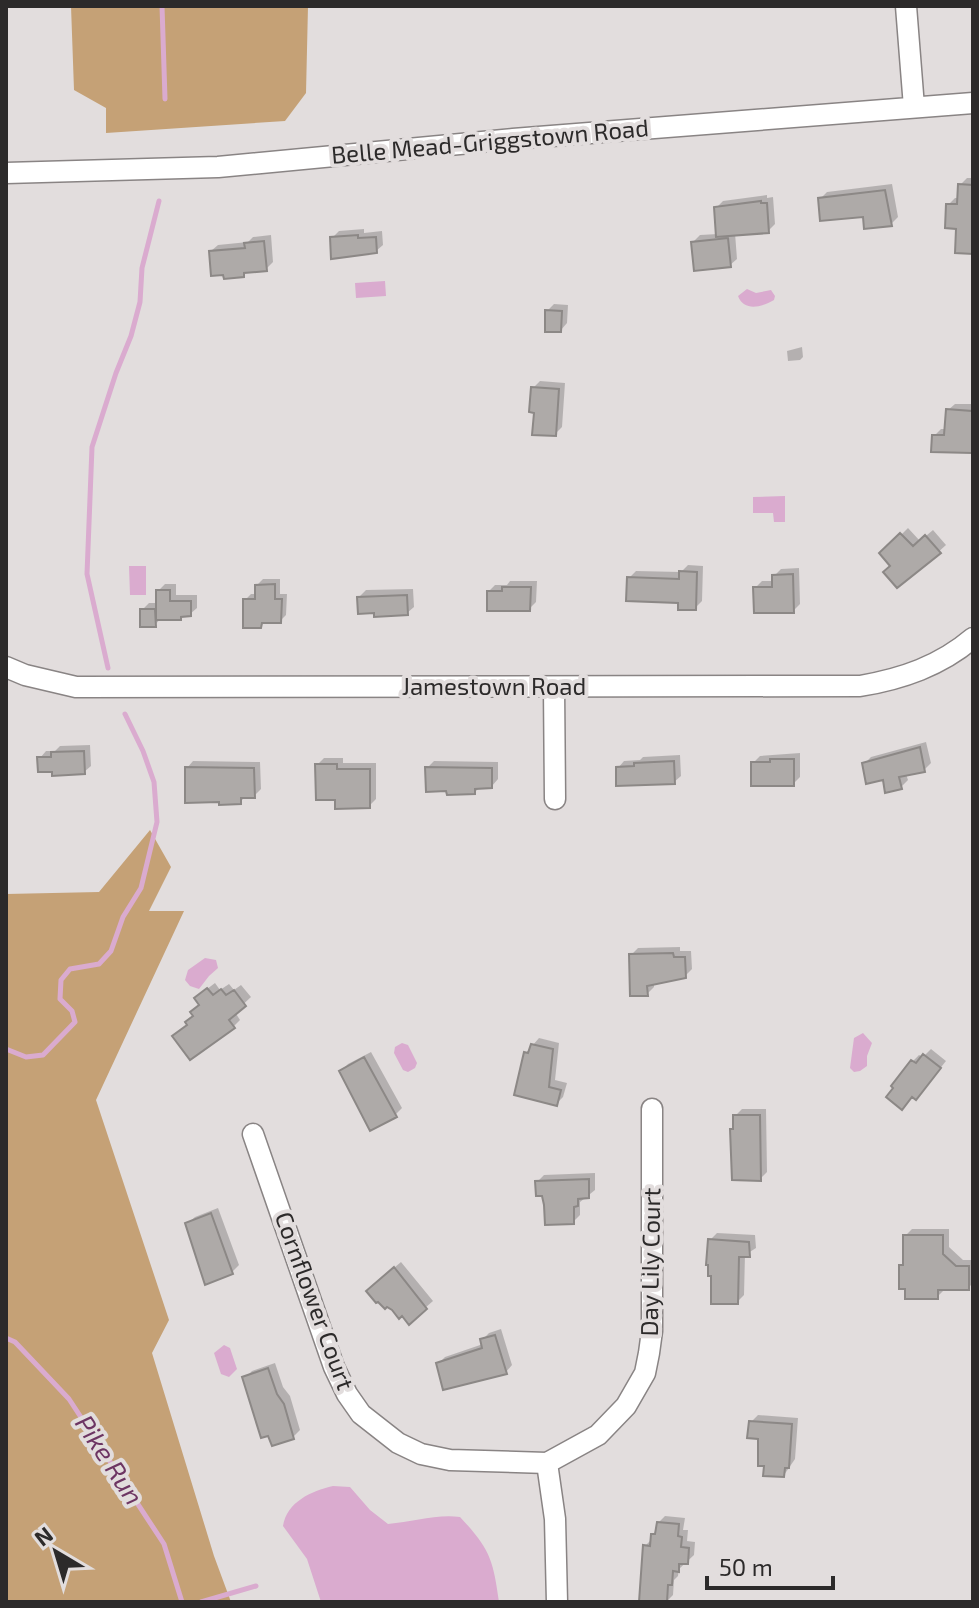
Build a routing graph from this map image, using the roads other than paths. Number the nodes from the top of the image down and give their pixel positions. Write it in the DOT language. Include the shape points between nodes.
graph roads {
  1 [pos="906,6"];
  2 [pos="973,103"];
  3 [pos="914,107"];
  4 [pos="6,173"];
  5 [pos="973,638"];
  6 [pos="6,667"];
  7 [pos="554,687"];
  8 [pos="555,799"];
  9 [pos="652,1109"];
  10 [pos="253,1134"];
  11 [pos="547,1463"];
  12 [pos="557,1602"];
  1 -- 3 [label="street"];
  2 -- 3 [label="street, Belle Mead-Griggstown Road"];
  3 -- 4 [label="street, Belle Mead-Griggstown Road" via="218,167"];
  5 -- 7 [label="street, Jamestown Road" via="916,673 860,686"];
  6 -- 7 [label="street, Jamestown Road" via="76,687"];
  7 -- 8 [label="street"];
  9 -- 11 [label="street, Day Lily Court" via="652,1331 645,1373 607,1427"];
  10 -- 11 [label="street, Cornflower Court" via="334,1367 361,1414 421,1454"];
  11 -- 12 [label="street"];
}
